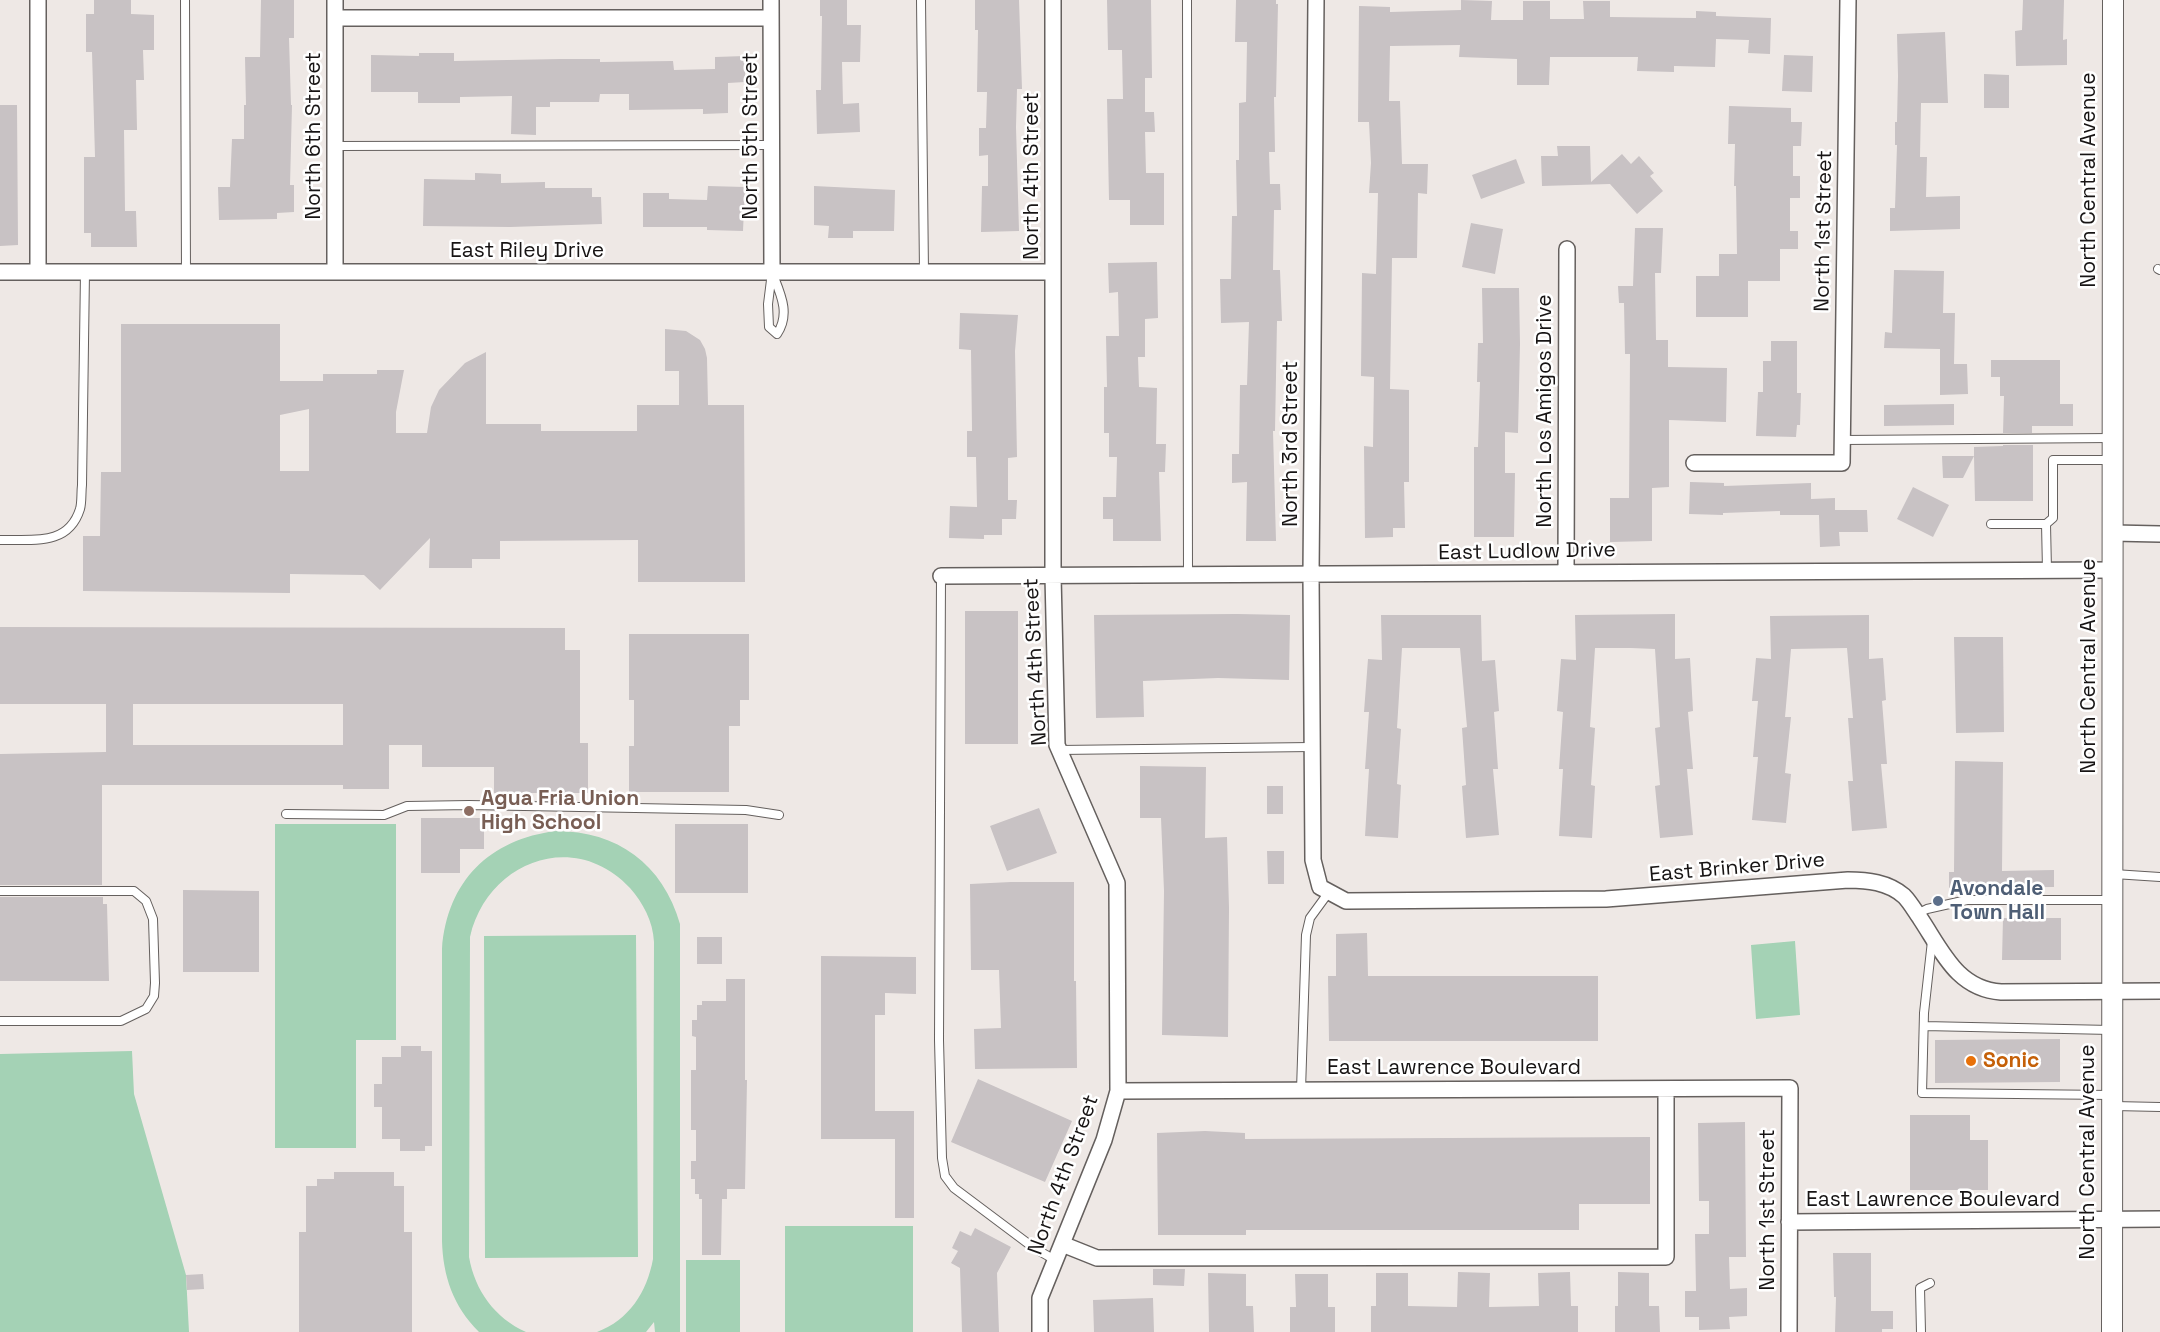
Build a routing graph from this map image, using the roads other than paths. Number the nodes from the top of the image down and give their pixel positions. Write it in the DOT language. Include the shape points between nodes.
graph roads {
  1 [pos="38,0"];
  2 [pos="185,0"];
  3 [pos="335,0"];
  4 [pos="771,0"];
  5 [pos="921,0"];
  6 [pos="1053,0"];
  7 [pos="1187,0"];
  8 [pos="1316,0"];
  9 [pos="1848,0"];
  10 [pos="2113,0"];
  11 [pos="335,18"];
  12 [pos="771,18"];
  13 [pos="771,145"];
  14 [pos="335,146"];
  15 [pos="1567,249"];
  16 [pos="0,272"];
  17 [pos="38,272"];
  18 [pos="85,272"];
  19 [pos="186,272"];
  20 [pos="335,272"];
  21 [pos="772,272"];
  22 [pos="924,272"];
  23 [pos="1053,272"];
  24 [pos="2113,438"];
  25 [pos="1843,440"];
  26 [pos="2113,460"];
  27 [pos="1694,464"];
  28 [pos="1991,524"];
  29 [pos="2046,524"];
  30 [pos="2113,533"];
  31 [pos="2160,534"];
  32 [pos="0,540"];
  33 [pos="2048,570"];
  34 [pos="2114,570"];
  35 [pos="1566,572"];
  36 [pos="1311,574"];
  37 [pos="1188,575"];
  38 [pos="941,576"];
  39 [pos="1053,576"];
  40 [pos="1312,747"];
  41 [pos="1059,750"];
  42 [pos="286,814"];
  43 [pos="779,815"];
  44 [pos="2113,874"];
  45 [pos="2160,877"];
  46 [pos="1325,889"];
  47 [pos="0,891"];
  48 [pos="2113,900"];
  49 [pos="1917,914"];
  50 [pos="1932,937"];
  51 [pos="2112,992"];
  52 [pos="2160,992"];
  53 [pos="0,1021"];
  54 [pos="1924,1026"];
  55 [pos="2112,1030"];
  56 [pos="1790,1088"];
  57 [pos="1666,1089"];
  58 [pos="1301,1090"];
  59 [pos="1118,1091"];
  60 [pos="2113,1101"];
  61 [pos="2160,1107"];
  62 [pos="2160,1219"];
  63 [pos="2112,1220"];
  64 [pos="1789,1222"];
  65 [pos="1062,1244"];
  66 [pos="1055,1260"];
  67 [pos="1930,1283"];
  68 [pos="1040,1332"];
  69 [pos="1789,1332"];
  70 [pos="1921,1332"];
  71 [pos="2115,1332"];
  1 -- 17 [label="street"];
  2 -- 19 [label="lane"];
  3 -- 11 [label="street, North 6th Street"];
  4 -- 12 [label="street, North 5th Street"];
  5 -- 22 [label="lane"];
  6 -- 23 [label="street, North 4th Street"];
  7 -- 37 [label="lane"];
  8 -- 36 [label="street, North 3rd Street"];
  9 -- 25 [label="street, North 1st Street"];
  10 -- 24 [label="street, North Central Avenue"];
  11 -- 12 [label="street"];
  11 -- 14 [label="street, North 6th Street"];
  12 -- 13 [label="street, North 5th Street"];
  13 -- 14 [label="lane"];
  13 -- 21 [label="street, North 5th Street"];
  14 -- 20 [label="street, North 6th Street"];
  15 -- 35 [label="street, North Los Amigos Drive"];
  16 -- 17 [label="street, East Riley Drive"];
  17 -- 18 [label="street, East Riley Drive"];
  18 -- 19 [label="street, East Riley Drive"];
  18 -- 32 [label="lane" via="80,509 67,531 54,538"];
  19 -- 20 [label="street, East Riley Drive"];
  20 -- 21 [label="street, East Riley Drive"];
  21 -- 21 [label="lane" via="769,327 777,334 784,324 784,303"];
  21 -- 22 [label="street, East Riley Drive"];
  22 -- 23 [label="street, East Riley Drive"];
  23 -- 39 [label="street, North 4th Street"];
  24 -- 25 [label="lane"];
  24 -- 26 [label="street, North Central Avenue"];
  25 -- 27 [label="street, North 1st Street" via="1842,464"];
  26 -- 29 [label="lane" via="2053,460 2053,518"];
  26 -- 30 [label="street, North Central Avenue"];
  28 -- 29 [label="lane"];
  29 -- 33 [label="lane"];
  30 -- 31 [label="street"];
  30 -- 34 [label="street, North Central Avenue"];
  33 -- 34 [label="street, East Ludlow Drive"];
  33 -- 35 [label="street, East Ludlow Drive"];
  34 -- 44 [label="street, North Central Avenue"];
  35 -- 36 [label="street, East Ludlow Drive"];
  36 -- 37 [label="street, East Ludlow Drive"];
  36 -- 40 [label="street, North 3rd Street"];
  37 -- 39 [label="street, East Ludlow Drive"];
  38 -- 39 [label="street, East Ludlow Drive"];
  38 -- 66 [label="lane" via="942,1158 945,1176 954,1188"];
  39 -- 41 [label="street, North 4th Street"];
  40 -- 41 [label="lane"];
  40 -- 46 [label="street, North 3rd Street" via="1313,860"];
  41 -- 59 [label="street, North 4th Street" via="1117,883"];
  42 -- 43 [label="lane" via="384,815 407,806 469,805 746,810"];
  44 -- 45 [label="lane"];
  44 -- 48 [label="street, North Central Avenue"];
  46 -- 49 [label="street, East Brinker Drive" via="1346,901 1606,899 1869,880 1904,896"];
  46 -- 58 [label="lane" via="1306,935"];
  47 -- 53 [label="lane" via="134,891 147,901 153,919 155,983 147,1009 121,1021"];
  48 -- 49 [label="lane" via="1967,900"];
  48 -- 51 [label="street, North Central Avenue"];
  49 -- 50 [label="street, East Brinker Drive"];
  50 -- 51 [label="street, East Brinker Drive" via="1959,975 1991,991"];
  50 -- 54 [label="lane"];
  51 -- 52 [label="street, East Brinker Drive"];
  51 -- 55 [label="street, North Central Avenue"];
  54 -- 55 [label="lane"];
  54 -- 60 [label="lane" via="1922,1093"];
  55 -- 60 [label="street, North Central Avenue"];
  56 -- 57 [label="street, East Lawrence Boulevard"];
  56 -- 64 [label="street, North 1st Street"];
  57 -- 58 [label="street, East Lawrence Boulevard"];
  57 -- 65 [label="street" via="1666,1257 1097,1258"];
  58 -- 59 [label="street, East Lawrence Boulevard"];
  59 -- 65 [label="street, North 4th Street" via="1104,1140"];
  60 -- 61 [label="lane"];
  60 -- 63 [label="street, North Central Avenue"];
  62 -- 63 [label="street, East Lawrence Boulevard"];
  63 -- 64 [label="street, East Lawrence Boulevard"];
  63 -- 71 [label="street, North Central Avenue"];
  64 -- 69 [label="street, North 1st Street"];
  65 -- 66 [label="street, North 4th Street"];
  66 -- 68 [label="street, North 4th Street" via="1040,1298"];
  67 -- 70 [label="lane" via="1920,1288"];
}
